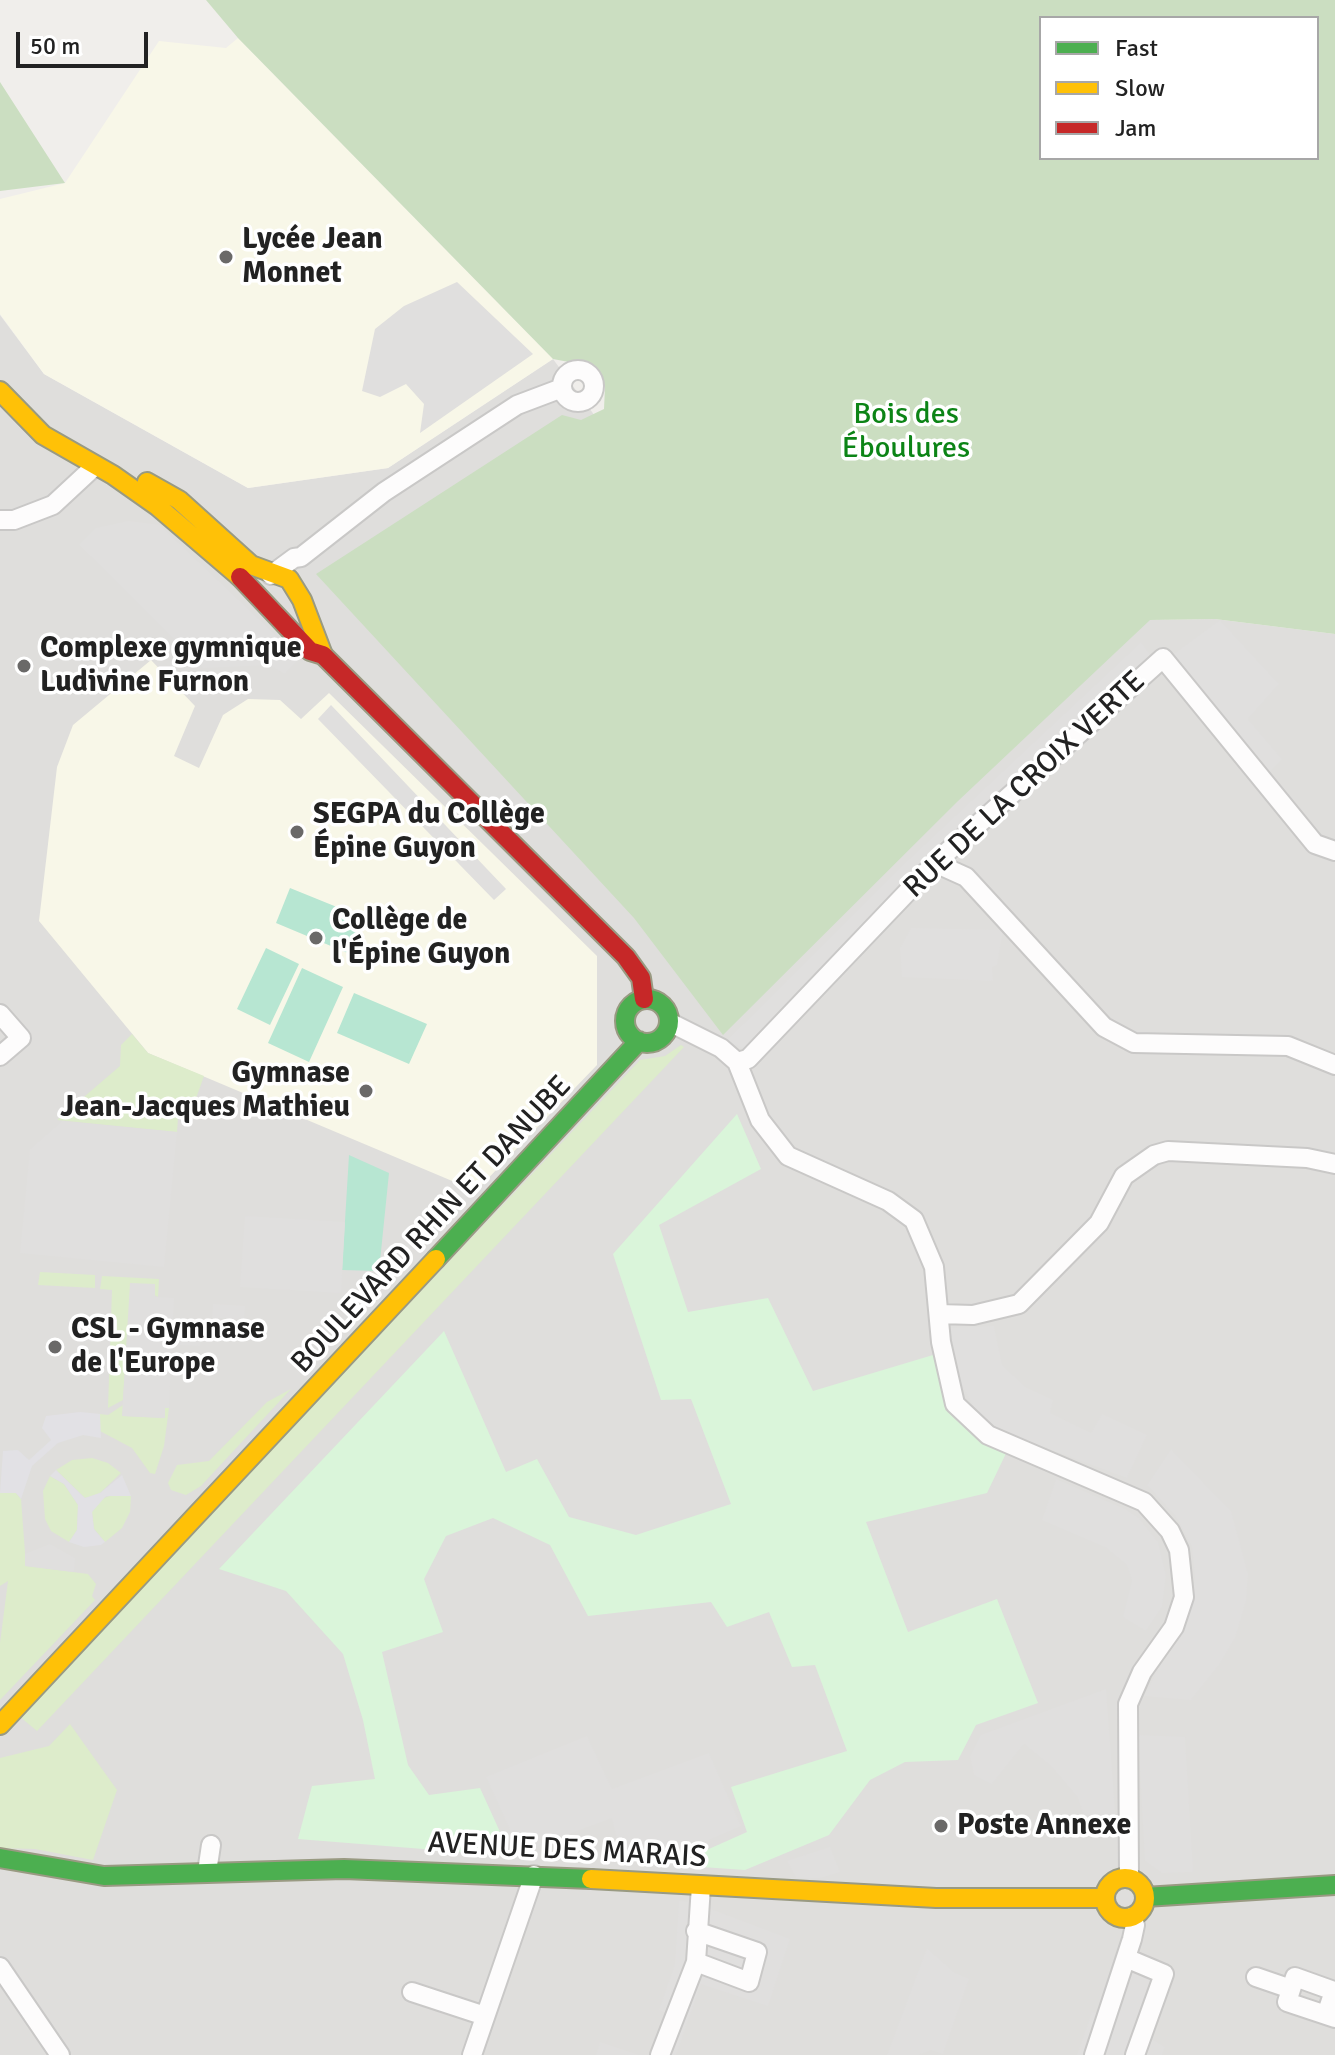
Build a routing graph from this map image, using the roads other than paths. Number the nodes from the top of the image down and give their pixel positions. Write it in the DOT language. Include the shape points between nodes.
graph roads {
  1 [pos="562,388"];
  2 [pos="0,391"];
  3 [pos="95,466"];
  4 [pos="113,475"];
  5 [pos="0,520"];
  6 [pos="301,557"];
  7 [pos="271,575"];
  8 [pos="299,593"];
  9 [pos="263,599"];
  10 [pos="276,616"];
  11 [pos="323,655"];
  12 [pos="1335,851"];
  13 [pos="935,863"];
  14 [pos="644,999"];
  15 [pos="0,1014"];
  16 [pos="669,1022"];
  17 [pos="639,1041"];
  18 [pos="0,1056"];
  19 [pos="737,1062"];
  20 [pos="1335,1065"];
  21 [pos="1335,1164"];
  22 [pos="939,1314"];
  23 [pos="0,1725"];
  24 [pos="211,1845"];
  25 [pos="0,1858"];
  26 [pos="27,1863"];
  27 [pos="0,1865"];
  28 [pos="207,1872"];
  29 [pos="534,1875"];
  30 [pos="1129,1878"];
  31 [pos="1335,1885"];
  32 [pos="701,1886"];
  33 [pos="1145,1897"];
  34 [pos="1104,1898"];
  35 [pos="1132,1917"];
  36 [pos="696,1931"];
  37 [pos="1126,1958"];
  38 [pos="696,1962"];
  39 [pos="0,1967"];
  40 [pos="1256,1977"];
  41 [pos="412,1992"];
  42 [pos="485,2016"];
  43 [pos="1331,2016"];
  44 [pos="60,2055"];
  45 [pos="472,2055"];
  46 [pos="660,2055"];
  47 [pos="1094,2055"];
  48 [pos="1135,2055"];
  1 -- 6 [label="street" via="517,405 384,492"];
  2 -- 3 [label="main road" via="43,435"];
  3 -- 4 [label="main road"];
  3 -- 5 [label="street" via="53,505"];
  4 -- 7 [label="main road" via="134,477 179,500 251,565"];
  4 -- 9 [label="main road" via="182,525"];
  6 -- 7 [label="street"];
  6 -- 8 [label="street"];
  7 -- 8 [label="main road" via="284,577"];
  7 -- 9 [label="main road" via="261,585"];
  8 -- 10 [label="main road" via="301,612 294,618"];
  8 -- 11 [label="main road"];
  9 -- 10 [label="main road"];
  10 -- 11 [label="main road" via="310,651"];
  11 -- 14 [label="main road" via="626,957 641,978"];
  12 -- 13 [label="street, RUE DE LA CROIX VERTE" via="1315,844 1163,658"];
  13 -- 19 [label="street, RUE DE LA CROIX VERTE" via="748,1059"];
  13 -- 20 [label="street" via="966,877 1104,1027 1134,1043 1288,1046"];
  14 -- 16 [label="main road" via="660,1003"];
  14 -- 17 [label="main road" via="626,1014 627,1030"];
  15 -- 18 [label="street" via="21,1038"];
  16 -- 17 [label="main road" via="662,1036"];
  16 -- 19 [label="street"];
  17 -- 23 [label="main road, BOULEVARD RHIN ET DANUBE"];
  19 -- 22 [label="street" via="760,1120 788,1156 888,1201 914,1220 934,1267"];
  21 -- 22 [label="street" via="1277,1156 1168,1151 1154,1155 1124,1176 1099,1223 1019,1304 973,1315"];
  22 -- 30 [label="street" via="955,1404 988,1435 1144,1502 1179,1550 1184,1597 1174,1627 1142,1672 1128,1704"];
  24 -- 28 [label="street"];
  25 -- 26 [label="main road, AVENUE DES MARAIS"];
  26 -- 27 [label="main road, AVENUE DES MARAIS"];
  26 -- 28 [label="main road, AVENUE DES MARAIS" via="104,1876"];
  28 -- 29 [label="main road, AVENUE DES MARAIS" via="344,1869"];
  29 -- 32 [label="main road, AVENUE DES MARAIS"];
  29 -- 42 [label="street"];
  30 -- 33 [label="main road" via="1142,1887"];
  30 -- 34 [label="main road" via="1112,1882"];
  31 -- 33 [label="main road"];
  32 -- 34 [label="main road, AVENUE DES MARAIS" via="936,1898"];
  32 -- 36 [label="street"];
  33 -- 35 [label="main road"];
  34 -- 35 [label="main road" via="1113,1915"];
  35 -- 37 [label="street" via="1135,1925"];
  36 -- 38 [label="street"];
  36 -- 38 [label="street" via="757,1952 749,1982"];
  37 -- 47 [label="street"];
  37 -- 48 [label="street" via="1164,1974"];
  38 -- 46 [label="street"];
  39 -- 44 [label="street"];
  40 -- 43 [label="street" via="1291,1989 1295,1977 1334,1991"];
  41 -- 42 [label="street"];
  42 -- 45 [label="street"];
}
